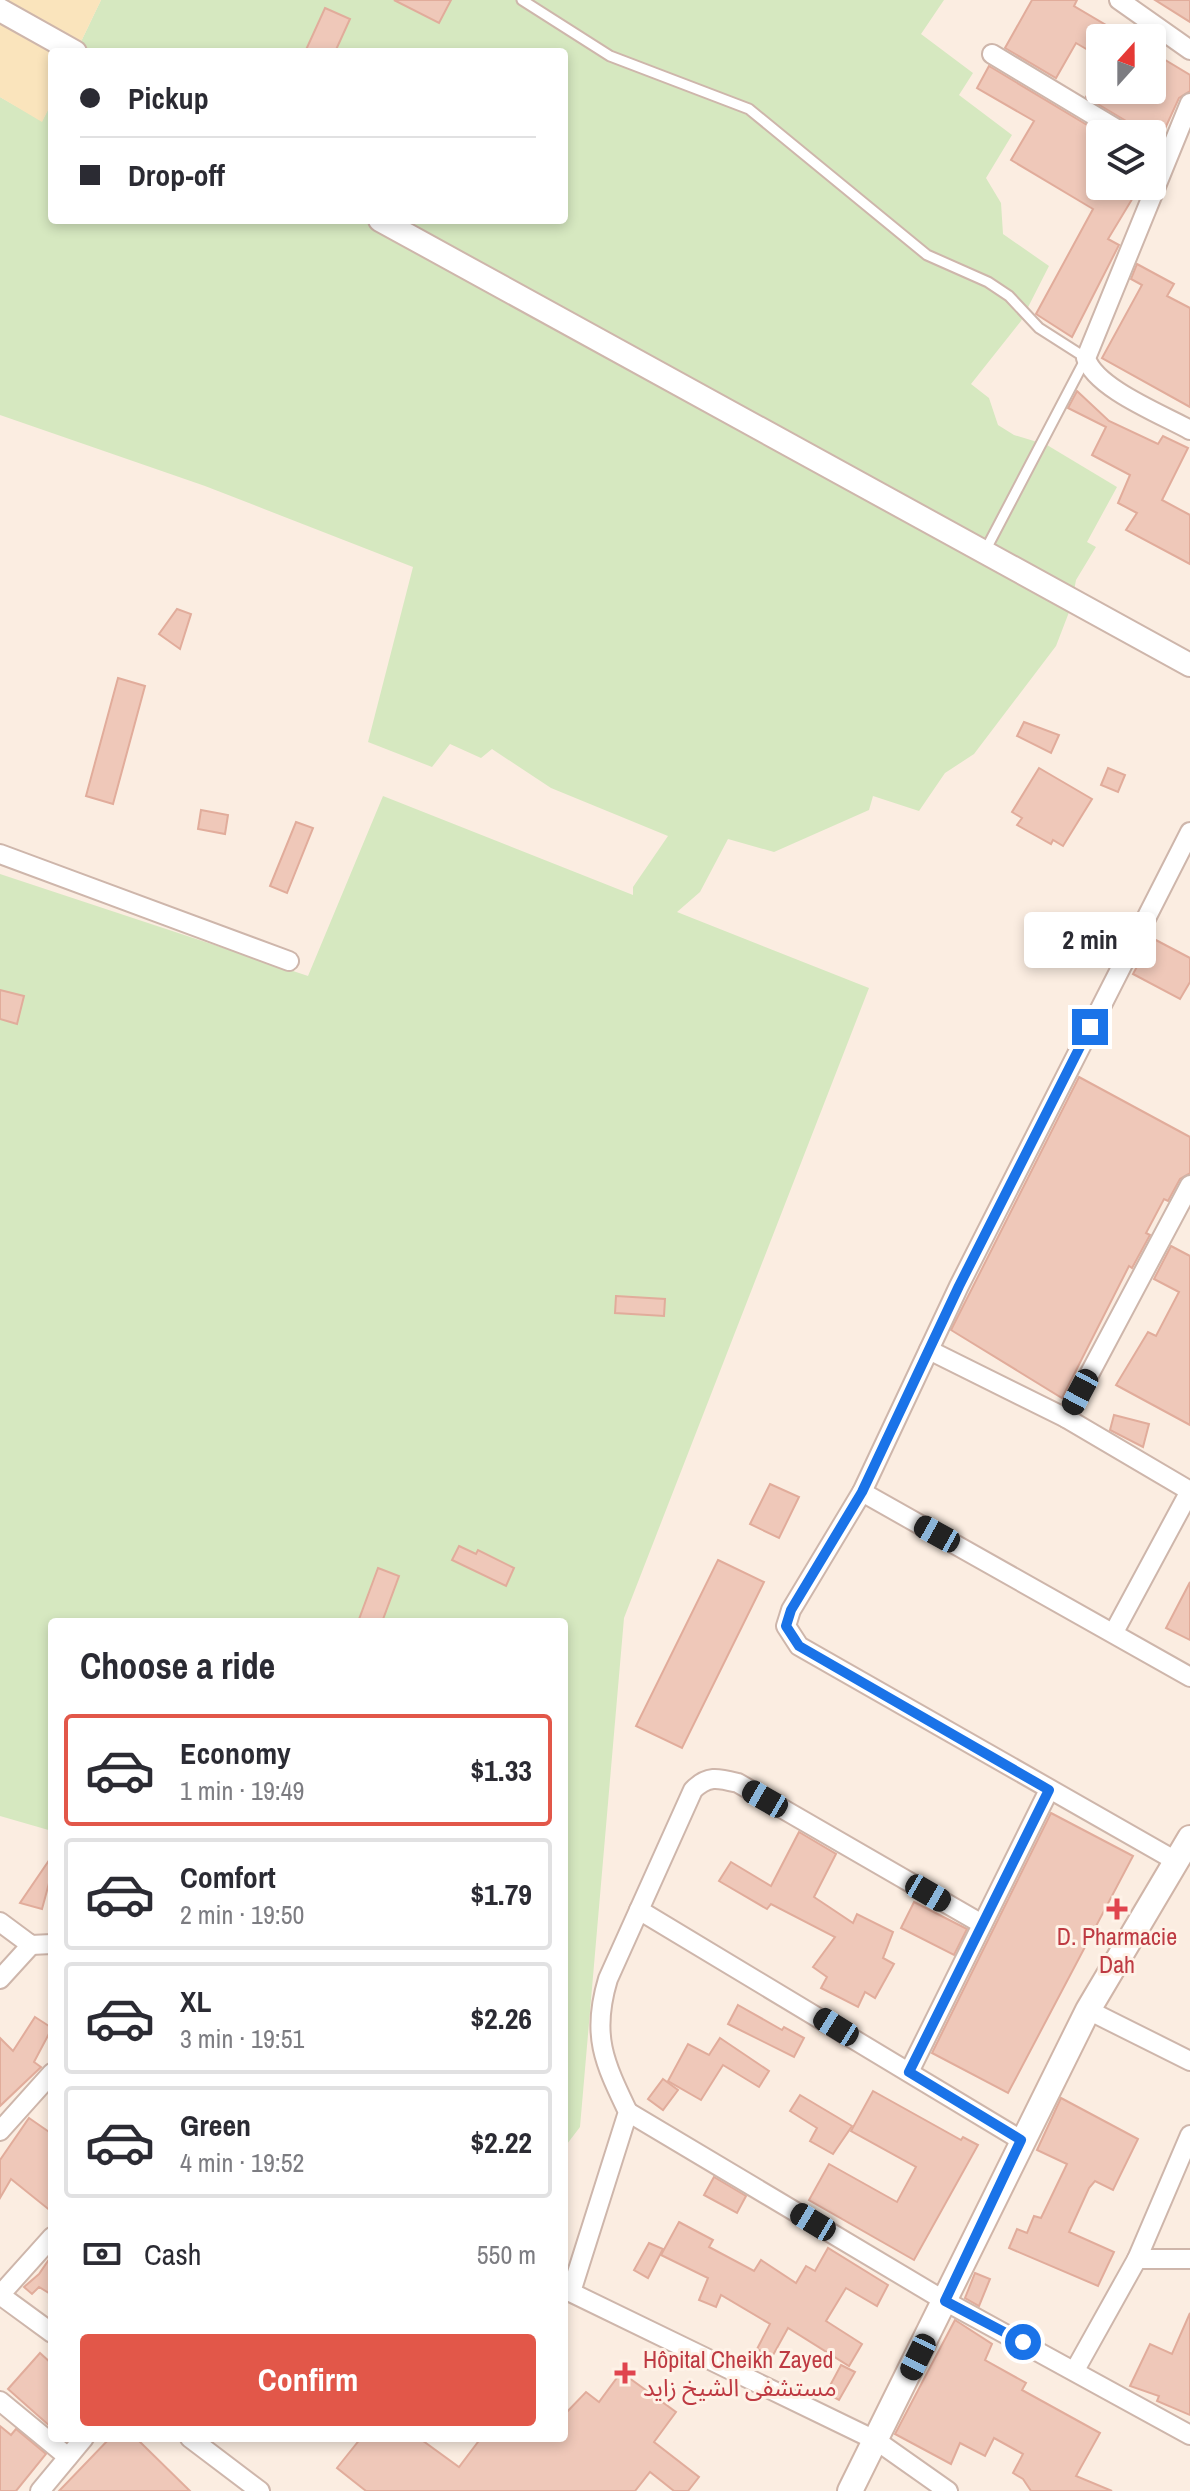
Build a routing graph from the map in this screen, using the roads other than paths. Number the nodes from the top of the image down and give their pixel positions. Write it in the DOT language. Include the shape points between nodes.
graph roads {
  1 [pos="522,0"];
  2 [pos="1119,0"];
  3 [pos="0,10"];
  4 [pos="68,48"];
  5 [pos="1190,50"];
  6 [pos="992,54"];
  7 [pos="1190,103"];
  8 [pos="1102,120"];
  9 [pos="1166,143"];
  10 [pos="1143,200"];
  11 [pos="387,224"];
  12 [pos="1086,358"];
  13 [pos="1190,430"];
  14 [pos="985,551"];
  15 [pos="1190,665"];
  16 [pos="1190,832"];
  17 [pos="0,854"];
  18 [pos="289,961"];
  19 [pos="1190,1185"];
  20 [pos="929,1350"];
  21 [pos="1066,1418"];
  22 [pos="862,1492"];
  23 [pos="1114,1632"];
  24 [pos="1190,1677"];
  25 [pos="1049,1790"];
  26 [pos="1190,1838"];
  27 [pos="1176,1861"];
  28 [pos="639,1910"];
  29 [pos="0,1922"];
  30 [pos="982,1924"];
  31 [pos="48,1944"];
  32 [pos="31,1945"];
  33 [pos="0,1979"];
  34 [pos="1088,2010"];
  35 [pos="1190,2061"];
  36 [pos="909,2072"];
  37 [pos="48,2077"];
  38 [pos="628,2112"];
  39 [pos="0,2131"];
  40 [pos="1190,2135"];
  41 [pos="1021,2140"];
  42 [pos="48,2241"];
  43 [pos="1137,2259"];
  44 [pos="1190,2259"];
  45 [pos="568,2288"];
  46 [pos="568,2291"];
  47 [pos="0,2295"];
  48 [pos="945,2301"];
  49 [pos="48,2330"];
  50 [pos="1075,2370"];
  51 [pos="0,2401"];
  52 [pos="1190,2435"];
  53 [pos="48,2441"];
  54 [pos="877,2441"];
  55 [pos="50,2442"];
  56 [pos="81,2442"];
  57 [pos="195,2442"];
  58 [pos="68,2457"];
  59 [pos="40,2491"];
  60 [pos="260,2491"];
  61 [pos="850,2491"];
  62 [pos="948,2491"];
  1 -- 12 [label="lane" via="610,56 749,109 927,255 988,282 1039,328"];
  2 -- 5 [label="street"];
  3 -- 4 [label="street"];
  6 -- 8 [label="street"];
  7 -- 9 [label="street"];
  10 -- 12 [label="street"];
  11 -- 14 [label="street"];
  12 -- 13 [label="street" via="1090,371 1103,382"];
  12 -- 14 [label="lane"];
  14 -- 15 [label="street"];
  16 -- 20 [label="street"];
  17 -- 18 [label="street"];
  19 -- 21 [label="street"];
  20 -- 21 [label="street"];
  20 -- 22 [label="street"];
  21 -- 23 [label="street" via="1190,1491"];
  22 -- 23 [label="street"];
  22 -- 25 [label="street" via="791,1610 786,1626 791,1637"];
  23 -- 24 [label="street"];
  25 -- 27 [label="street"];
  25 -- 30 [label="street"];
  26 -- 27 [label="main road"];
  27 -- 34 [label="main road"];
  28 -- 30 [label="street" via="693,1790 704,1779 718,1778 738,1783"];
  28 -- 36 [label="street"];
  28 -- 38 [label="street" via="608,1979 598,2031 606,2066"];
  29 -- 32 [label="street"];
  30 -- 36 [label="street"];
  31 -- 32 [label="street"];
  32 -- 33 [label="street"];
  34 -- 35 [label="street"];
  34 -- 41 [label="main road"];
  36 -- 41 [label="street"];
  37 -- 39 [label="street"];
  38 -- 45 [label="street"];
  38 -- 48 [label="street"];
  40 -- 43 [label="street"];
  41 -- 48 [label="main road"];
  42 -- 47 [label="street"];
  43 -- 44 [label="street"];
  43 -- 50 [label="street"];
  46 -- 54 [label="street"];
  47 -- 49 [label="street"];
  48 -- 50 [label="street"];
  48 -- 54 [label="main road"];
  50 -- 52 [label="street"];
  51 -- 53 [label="street"];
  54 -- 61 [label="main road"];
  54 -- 62 [label="street"];
  55 -- 58 [label="street"];
  56 -- 58 [label="street"];
  57 -- 60 [label="street"];
  58 -- 59 [label="street"];
}
